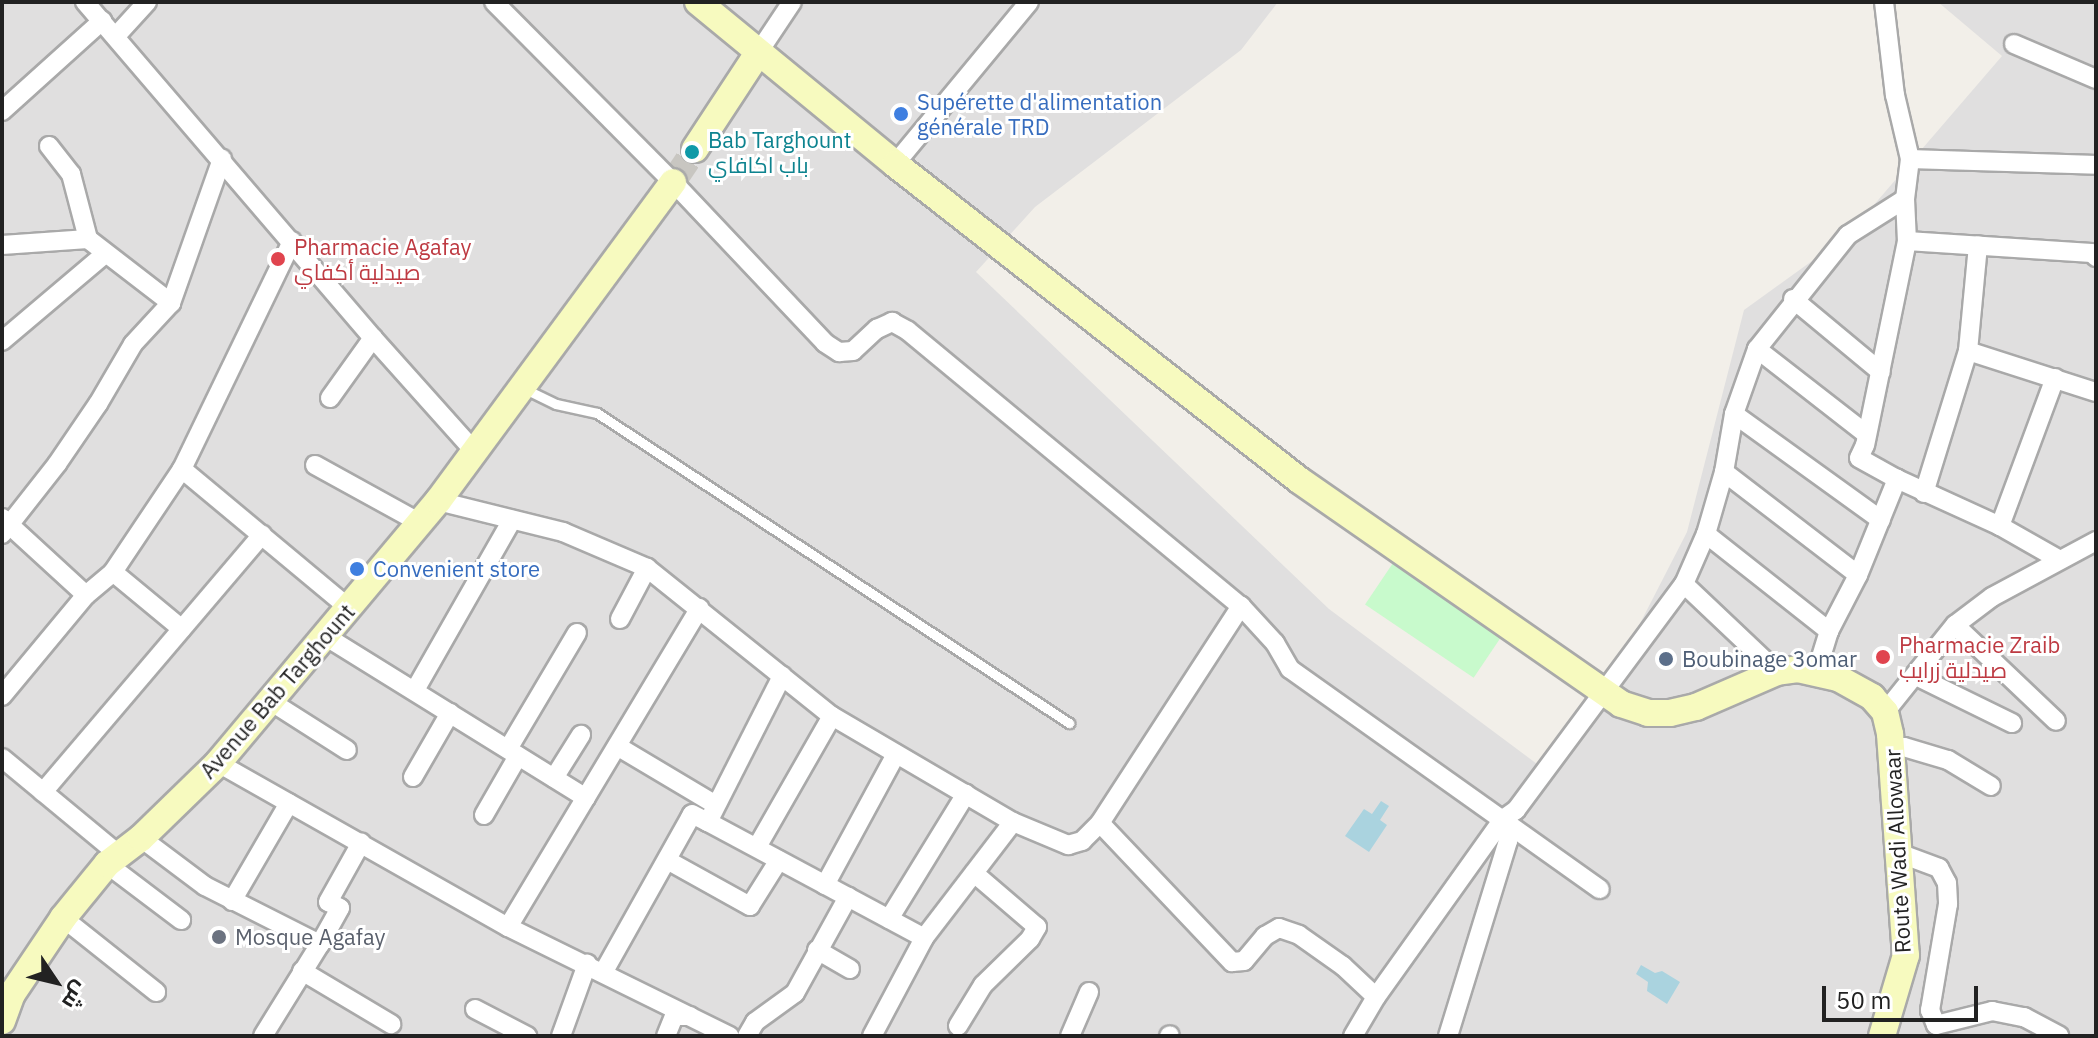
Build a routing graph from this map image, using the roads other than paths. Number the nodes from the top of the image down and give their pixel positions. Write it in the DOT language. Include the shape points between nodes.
graph roads {
  1 [pos="85,2"];
  2 [pos="147,2"];
  3 [pos="494,2"];
  4 [pos="698,2"];
  5 [pos="1029,2"];
  6 [pos="1884,2"];
  7 [pos="792,3"];
  8 [pos="102,21"];
  9 [pos="116,36"];
  10 [pos="2014,44"];
  11 [pos="758,53"];
  12 [pos="2096,79"];
  13 [pos="2,111"];
  14 [pos="49,146"];
  15 [pos="695,149"];
  16 [pos="222,159"];
  17 [pos="1910,159"];
  18 [pos="895,164"];
  19 [pos="2096,165"];
  20 [pos="673,182"];
  21 [pos="1905,199"];
  22 [pos="88,239"];
  23 [pos="292,241"];
  24 [pos="1907,241"];
  25 [pos="2,245"];
  26 [pos="1978,245"];
  27 [pos="106,253"];
  28 [pos="2096,257"];
  29 [pos="1793,299"];
  30 [pos="171,303"];
  31 [pos="373,338"];
  32 [pos="2,341"];
  33 [pos="1757,349"];
  34 [pos="1968,351"];
  35 [pos="1881,372"];
  36 [pos="2055,378"];
  37 [pos="521,387"];
  38 [pos="2096,392"];
  39 [pos="330,398"];
  40 [pos="1734,414"];
  41 [pos="1865,433"];
  42 [pos="475,452"];
  43 [pos="315,465"];
  44 [pos="182,469"];
  45 [pos="1724,472"];
  46 [pos="1897,479"];
  47 [pos="1924,493"];
  48 [pos="438,501"];
  49 [pos="512,520"];
  50 [pos="1881,520"];
  51 [pos="420,523"];
  52 [pos="5,526"];
  53 [pos="2000,526"];
  54 [pos="1706,534"];
  55 [pos="262,535"];
  56 [pos="2096,541"];
  57 [pos="2058,559"];
  58 [pos="647,568"];
  59 [pos="113,572"];
  60 [pos="1858,575"];
  61 [pos="1684,584"];
  62 [pos="86,595"];
  63 [pos="1241,606"];
  64 [pos="349,608"];
  65 [pos="700,608"];
  66 [pos="620,619"];
  67 [pos="1955,625"];
  68 [pos="182,629"];
  69 [pos="1829,631"];
  70 [pos="577,633"];
  71 [pos="325,636"];
  72 [pos="1817,670"];
  73 [pos="1777,672"];
  74 [pos="782,676"];
  75 [pos="1916,676"];
  76 [pos="415,690"];
  77 [pos="1605,694"];
  78 [pos="2,696"];
  79 [pos="270,701"];
  80 [pos="1885,712"];
  81 [pos="450,713"];
  82 [pos="832,716"];
  83 [pos="2056,721"];
  84 [pos="1069,723"];
  85 [pos="2012,723"];
  86 [pos="581,735"];
  87 [pos="617,746"];
  88 [pos="1891,749"];
  89 [pos="347,750"];
  90 [pos="513,752"];
  91 [pos="896,754"];
  92 [pos="2,758"];
  93 [pos="218,763"];
  94 [pos="413,777"];
  95 [pos="554,778"];
  96 [pos="1991,786"];
  97 [pos="43,792"];
  98 [pos="966,794"];
  99 [pos="586,798"];
  100 [pos="289,803"];
  101 [pos="712,814"];
  102 [pos="484,815"];
  103 [pos="1503,819"];
  104 [pos="1013,822"];
  105 [pos="1100,823"];
  106 [pos="141,838"];
  107 [pos="361,843"];
  108 [pos="757,847"];
  109 [pos="1896,852"];
  110 [pos="113,859"];
  111 [pos="667,860"];
  112 [pos="779,860"];
  113 [pos="974,873"];
  114 [pos="825,885"];
  115 [pos="1600,889"];
  116 [pos="848,897"];
  117 [pos="232,901"];
  118 [pos="63,918"];
  119 [pos="889,919"];
  120 [pos="181,920"];
  121 [pos="508,927"];
  122 [pos="924,938"];
  123 [pos="320,944"];
  124 [pos="817,950"];
  125 [pos="595,969"];
  126 [pos="850,969"];
  127 [pos="302,971"];
  128 [pos="156,992"];
  129 [pos="1089,992"];
  130 [pos="7,994"];
  131 [pos="1376,997"];
  132 [pos="475,1009"];
  133 [pos="690,1016"];
  134 [pos="2,1021"];
  135 [pos="391,1024"];
  136 [pos="958,1026"];
  137 [pos="880,1033"];
  138 [pos="263,1036"];
  139 [pos="527,1036"];
  140 [pos="561,1036"];
  141 [pos="666,1036"];
  142 [pos="730,1036"];
  143 [pos="747,1036"];
  144 [pos="1070,1036"];
  145 [pos="1353,1036"];
  146 [pos="1448,1036"];
  147 [pos="1882,1036"];
  148 [pos="2059,1036"];
  1 -- 8 [label="street"];
  2 -- 9 [label="street"];
  3 -- 20 [label="street"];
  4 -- 11 [label="street"];
  5 -- 18 [label="street"];
  6 -- 17 [label="street" via="1895,95"];
  7 -- 11 [label="street"];
  8 -- 9 [label="street"];
  8 -- 13 [label="street"];
  9 -- 16 [label="street"];
  10 -- 12 [label="street"];
  11 -- 15 [label="street"];
  11 -- 18 [label="street"];
  14 -- 22 [label="street" via="71,174"];
  16 -- 23 [label="street"];
  16 -- 30 [label="street"];
  17 -- 19 [label="street"];
  17 -- 21 [label="street"];
  18 -- 77 [label="street" via="1310,488"];
  20 -- 37 [label="street, Avenue Bab Targhount"];
  20 -- 63 [label="street" via="825,343 839,352 853,351 892,322 908,331"];
  21 -- 24 [label="street"];
  21 -- 29 [label="street" via="1848,235"];
  22 -- 25 [label="street"];
  22 -- 27 [label="street"];
  23 -- 31 [label="street"];
  23 -- 44 [label="street"];
  24 -- 26 [label="street"];
  24 -- 35 [label="street"];
  26 -- 28 [label="street"];
  26 -- 34 [label="street"];
  27 -- 30 [label="street"];
  27 -- 32 [label="street"];
  29 -- 33 [label="street"];
  29 -- 35 [label="street"];
  30 -- 52 [label="street" via="133,344 98,404"];
  31 -- 39 [label="street"];
  31 -- 42 [label="street"];
  33 -- 40 [label="street"];
  33 -- 41 [label="street"];
  34 -- 36 [label="street"];
  34 -- 47 [label="street"];
  35 -- 41 [label="street"];
  36 -- 38 [label="street"];
  36 -- 53 [label="street"];
  37 -- 42 [label="street, Avenue Bab Targhount"];
  37 -- 84 [label="lane" via="556,404 597,413"];
  40 -- 45 [label="street"];
  40 -- 50 [label="street"];
  41 -- 46 [label="street" via="1859,458"];
  42 -- 48 [label="street, Avenue Bab Targhount"];
  43 -- 51 [label="street"];
  44 -- 55 [label="street"];
  44 -- 59 [label="street"];
  45 -- 54 [label="street"];
  45 -- 60 [label="street"];
  46 -- 47 [label="street"];
  46 -- 50 [label="street"];
  47 -- 53 [label="street"];
  48 -- 49 [label="street"];
  48 -- 51 [label="street, Avenue Bab Targhount"];
  49 -- 58 [label="street" via="563,532"];
  49 -- 76 [label="street"];
  50 -- 60 [label="street"];
  51 -- 64 [label="street, Avenue Bab Targhount"];
  52 -- 62 [label="street"];
  53 -- 57 [label="street"];
  54 -- 61 [label="street"];
  54 -- 69 [label="street"];
  55 -- 64 [label="street"];
  55 -- 68 [label="street"];
  56 -- 57 [label="street"];
  57 -- 67 [label="street"];
  58 -- 65 [label="street"];
  58 -- 66 [label="street"];
  59 -- 62 [label="street"];
  59 -- 68 [label="street"];
  60 -- 69 [label="street"];
  61 -- 73 [label="street"];
  61 -- 77 [label="street"];
  62 -- 78 [label="street"];
  63 -- 103 [label="street" via="1275,643 1290,669"];
  63 -- 105 [label="street"];
  64 -- 71 [label="street, Avenue Bab Targhount"];
  65 -- 74 [label="street"];
  65 -- 87 [label="street"];
  67 -- 75 [label="street"];
  67 -- 83 [label="street"];
  68 -- 97 [label="street"];
  69 -- 72 [label="street"];
  70 -- 90 [label="street"];
  71 -- 76 [label="street"];
  71 -- 79 [label="street, Avenue Bab Targhount"];
  72 -- 73 [label="street"];
  72 -- 80 [label="street" via="1857,687"];
  73 -- 77 [label="street" via="1670,713 1648,713"];
  74 -- 82 [label="street"];
  74 -- 101 [label="street"];
  75 -- 80 [label="street"];
  75 -- 85 [label="street"];
  76 -- 81 [label="street"];
  77 -- 103 [label="street" via="1516,810"];
  79 -- 89 [label="street"];
  79 -- 93 [label="street, Avenue Bab Targhount"];
  80 -- 88 [label="street, Route Wadi Allowaar"];
  81 -- 90 [label="street"];
  81 -- 94 [label="street"];
  82 -- 91 [label="street"];
  82 -- 108 [label="street"];
  86 -- 95 [label="street"];
  87 -- 99 [label="street"];
  87 -- 101 [label="street"];
  88 -- 96 [label="street" via="1904,747 1948,760"];
  88 -- 109 [label="street, Route Wadi Allowaar"];
  90 -- 95 [label="street"];
  90 -- 102 [label="street"];
  91 -- 98 [label="street"];
  91 -- 114 [label="street"];
  92 -- 97 [label="street"];
  93 -- 100 [label="street"];
  93 -- 106 [label="street, Avenue Bab Targhount"];
  95 -- 99 [label="street"];
  97 -- 110 [label="street"];
  98 -- 104 [label="street"];
  98 -- 119 [label="street"];
  99 -- 121 [label="street"];
  100 -- 107 [label="street"];
  100 -- 117 [label="street"];
  101 -- 108 [label="street"];
  101 -- 111 [label="street" via="692,814"];
  103 -- 115 [label="street"];
  103 -- 131 [label="street"];
  103 -- 146 [label="street" via="1508,841"];
  104 -- 105 [label="street" via="1068,845 1082,841"];
  104 -- 113 [label="street"];
  105 -- 131 [label="street" via="1232,962 1244,961 1279,928 1299,935 1343,966"];
  106 -- 110 [label="street, Avenue Bab Targhount"];
  106 -- 117 [label="street"];
  107 -- 121 [label="street"];
  107 -- 123 [label="street" via="328,902 340,908"];
  108 -- 112 [label="street"];
  109 -- 147 [label="street, Route Wadi Allowaar" via="1906,955"];
  109 -- 148 [label="street" via="1939,868 1947,883 1930,1010 1936,1025 1992,1011 2024,1017"];
  110 -- 118 [label="street, Avenue Bab Targhount"];
  110 -- 120 [label="street"];
  111 -- 112 [label="street" via="750,906"];
  111 -- 125 [label="street"];
  112 -- 114 [label="street"];
  113 -- 122 [label="street"];
  113 -- 136 [label="street" via="1037,927 983,985"];
  114 -- 116 [label="street"];
  116 -- 119 [label="street"];
  116 -- 124 [label="street"];
  117 -- 123 [label="street"];
  118 -- 128 [label="street"];
  118 -- 130 [label="street, Avenue Bab Targhount"];
  119 -- 122 [label="street"];
  121 -- 125 [label="street"];
  122 -- 137 [label="street"];
  123 -- 127 [label="street"];
  124 -- 126 [label="street"];
  124 -- 143 [label="street" via="795,993 755,1022"];
  125 -- 133 [label="street"];
  125 -- 140 [label="street"];
  127 -- 135 [label="street"];
  127 -- 138 [label="street"];
  129 -- 144 [label="street"];
  130 -- 134 [label="street, Avenue Bab Targhount"];
  131 -- 145 [label="street"];
  132 -- 139 [label="street"];
  133 -- 141 [label="street" via="674,1016"];
  133 -- 142 [label="street"];
}
